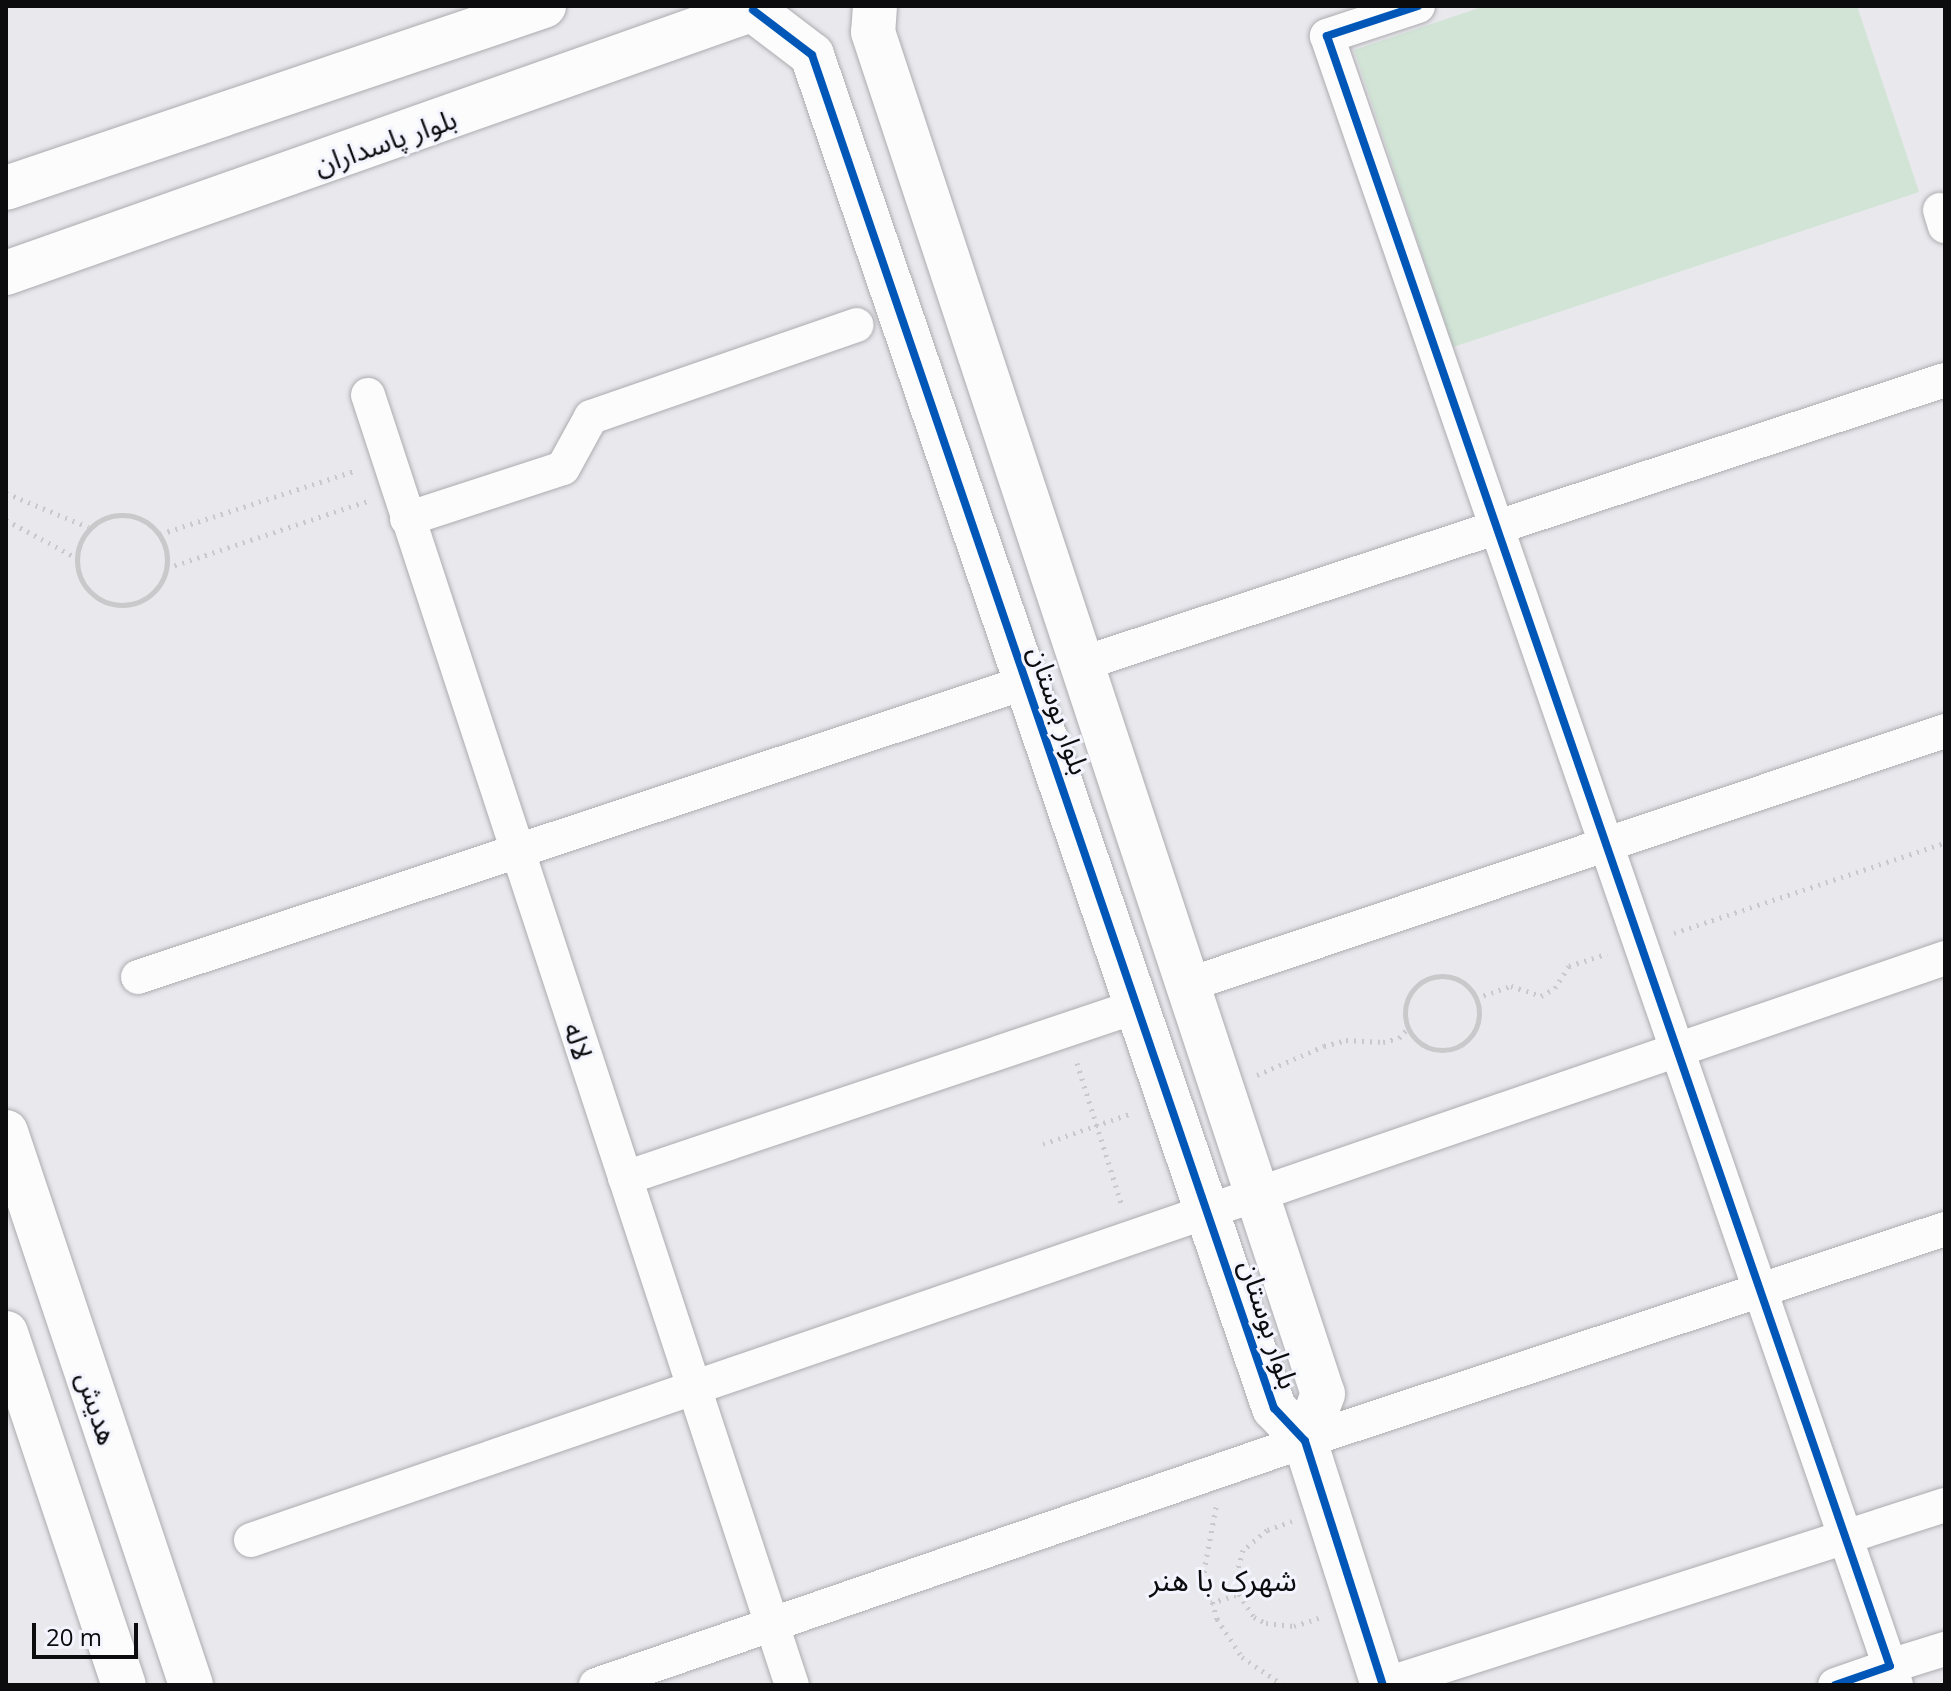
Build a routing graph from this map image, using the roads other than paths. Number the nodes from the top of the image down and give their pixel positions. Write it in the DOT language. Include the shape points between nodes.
graph roads {
  1 [pos="544,6"];
  2 [pos="875,6"];
  3 [pos="1418,6"];
  4 [pos="758,8"];
  5 [pos="6,188"];
  6 [pos="6,273"];
  7 [pos="857,325"];
  8 [pos="1945,380"];
  9 [pos="368,395"];
  10 [pos="398,490"];
  11 [pos="1497,527"];
  12 [pos="1081,664"];
  13 [pos="1027,682"];
  14 [pos="1945,731"];
  15 [pos="1606,845"];
  16 [pos="517,852"];
  17 [pos="1945,958"];
  18 [pos="138,977"];
  19 [pos="1187,985"];
  20 [pos="1138,1006"];
  21 [pos="1677,1050"];
  22 [pos="6,1132"];
  23 [pos="625,1178"];
  24 [pos="1256,1195"];
  25 [pos="1209,1211"];
  26 [pos="1945,1229"];
  27 [pos="1760,1289"];
  28 [pos="6,1333"];
  29 [pos="694,1388"];
  30 [pos="1305,1441"];
  31 [pos="1945,1505"];
  32 [pos="1845,1537"];
  33 [pos="251,1540"];
  34 [pos="773,1628"];
  35 [pos="1945,1649"];
  36 [pos="1893,1676"];
  37 [pos="124,1685"];
  38 [pos="191,1685"];
  39 [pos="596,1685"];
  40 [pos="792,1685"];
  41 [pos="1384,1685"];
  42 [pos="1835,1685"];
  1 -- 5 [label="main road"];
  2 -- 12 [label="main road, بلوار بوستان" via="873,32"];
  3 -- 11 [label="street" via="1327,36"];
  4 -- 6 [label="main road, بلوار پاسداران"];
  4 -- 13 [label="main road, بلوار بوستان" via="812,55"];
  7 -- 10 [label="street" via="591,417 563,468"];
  8 -- 11 [label="street"];
  9 -- 10 [label="street, لاله"];
  10 -- 16 [label="street, لاله"];
  11 -- 12 [label="street"];
  11 -- 15 [label="street"];
  12 -- 19 [label="main road, بلوار بوستان"];
  13 -- 16 [label="street"];
  13 -- 20 [label="main road, بلوار بوستان"];
  14 -- 15 [label="street"];
  15 -- 19 [label="street"];
  15 -- 21 [label="street"];
  16 -- 18 [label="street"];
  16 -- 23 [label="street, لاله"];
  17 -- 21 [label="street"];
  19 -- 24 [label="main road, بلوار بوستان"];
  20 -- 23 [label="street"];
  20 -- 25 [label="main road, بلوار بوستان"];
  21 -- 24 [label="street"];
  21 -- 27 [label="street"];
  22 -- 38 [label="main road, هدیش"];
  23 -- 29 [label="street, لاله"];
  24 -- 25 [label="street"];
  24 -- 30 [label="main road, بلوار بوستان" via="1323,1394"];
  25 -- 29 [label="street"];
  25 -- 30 [label="main road, بلوار بوستان" via="1274,1408"];
  26 -- 27 [label="street"];
  27 -- 30 [label="street"];
  27 -- 32 [label="street"];
  28 -- 37 [label="main road"];
  29 -- 33 [label="street"];
  29 -- 34 [label="street, لاله"];
  30 -- 34 [label="street"];
  30 -- 41 [label="main road"];
  31 -- 32 [label="street"];
  32 -- 36 [label="street"];
  32 -- 41 [label="street"];
  34 -- 39 [label="street"];
  34 -- 40 [label="street, لاله"];
  35 -- 36 [label="street"];
  36 -- 42 [label="street"];
}
